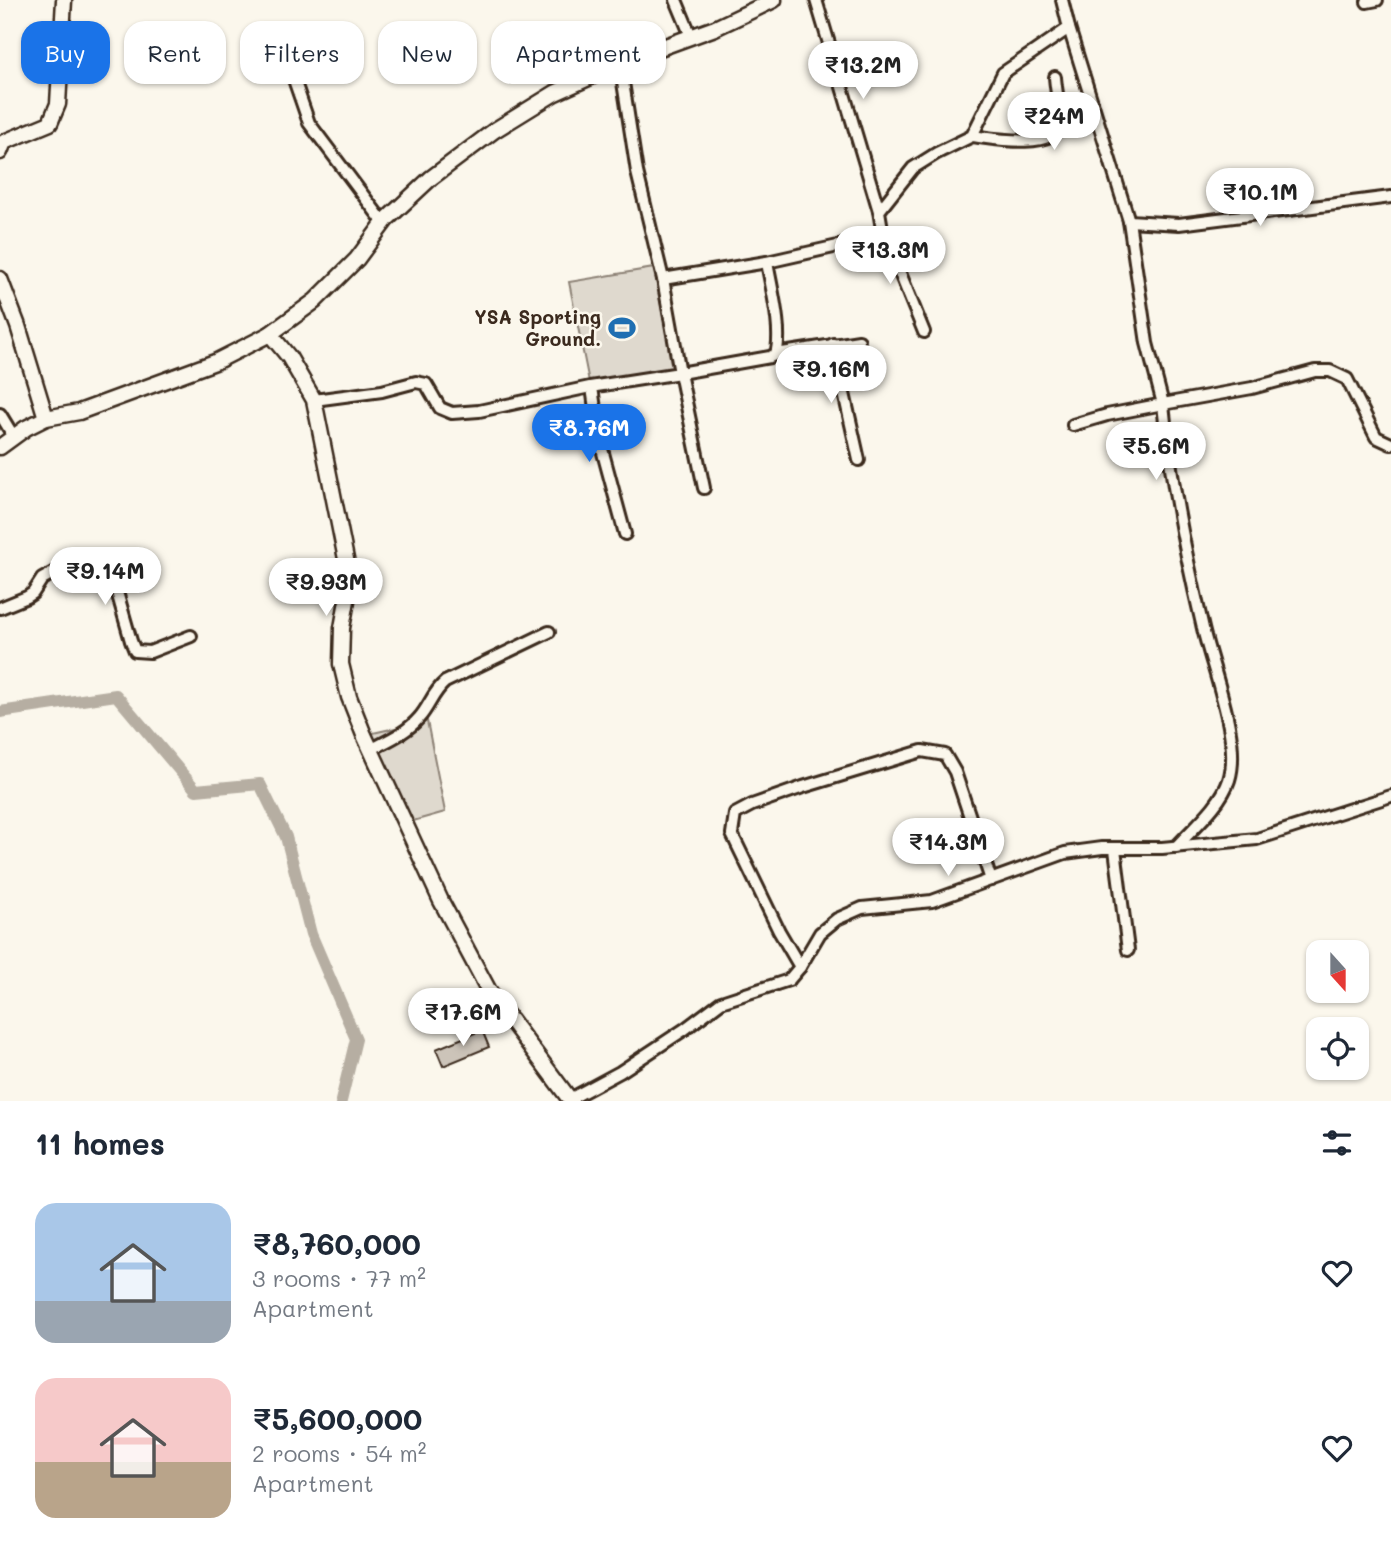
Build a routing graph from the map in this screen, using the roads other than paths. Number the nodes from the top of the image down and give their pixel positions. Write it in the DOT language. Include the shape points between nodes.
graph roads {
  1 [pos="64,0"];
  2 [pos="676,0"];
  3 [pos="774,0"];
  4 [pos="816,0"];
  5 [pos="1062,0"];
  6 [pos="1069,28"];
  7 [pos="691,36"];
  8 [pos="666,46"];
  9 [pos="1055,76"];
  10 [pos="296,84"];
  11 [pos="575,84"];
  12 [pos="623,84"];
  13 [pos="972,136"];
  14 [pos="0,152"];
  15 [pos="1391,197"];
  16 [pos="879,211"];
  17 [pos="1129,221"];
  18 [pos="384,223"];
  19 [pos="883,229"];
  20 [pos="768,262"];
  21 [pos="0,279"];
  22 [pos="663,279"];
  23 [pos="924,332"];
  24 [pos="270,334"];
  25 [pos="859,341"];
  26 [pos="833,344"];
  27 [pos="776,354"];
  28 [pos="680,373"];
  29 [pos="592,387"];
  30 [pos="314,400"];
  31 [pos="1157,405"];
  32 [pos="0,414"];
  33 [pos="46,418"];
  34 [pos="1073,425"];
  35 [pos="14,437"];
  36 [pos="1391,444"];
  37 [pos="0,447"];
  38 [pos="859,460"];
  39 [pos="704,488"];
  40 [pos="625,534"];
  41 [pos="0,608"];
  42 [pos="550,632"];
  43 [pos="191,636"];
  44 [pos="372,749"];
  45 [pos="1391,796"];
  46 [pos="1176,847"];
  47 [pos="1115,849"];
  48 [pos="991,880"];
  49 [pos="1128,950"];
  50 [pos="800,967"];
  51 [pos="571,1100"];
  1 -- 14 [label="street" via="58,104 50,123 4,142"];
  2 -- 7 [label="street"];
  3 -- 7 [label="street"];
  4 -- 16 [label="street"];
  5 -- 6 [label="street"];
  6 -- 13 [label="street" via="1003,73"];
  6 -- 17 [label="street"];
  7 -- 8 [label="street"];
  9 -- 13 [label="street" via="1059,118 1054,134 1024,141"];
  10 -- 18 [label="street" via="309,123"];
  11 -- 18 [label="street" via="495,130 431,178"];
  12 -- 22 [label="street" via="637,172"];
  13 -- 16 [label="street" via="913,169"];
  15 -- 17 [label="street" via="1179,224"];
  16 -- 19 [label="street"];
  17 -- 31 [label="street"];
  18 -- 24 [label="street" via="357,259 315,301"];
  19 -- 20 [label="street" via="874,239"];
  19 -- 23 [label="street"];
  20 -- 22 [label="street"];
  20 -- 27 [label="street" via="777,324"];
  21 -- 33 [label="street"];
  22 -- 28 [label="street"];
  24 -- 30 [label="street"];
  24 -- 33 [label="street" via="202,367 79,412"];
  25 -- 26 [label="street"];
  26 -- 27 [label="street"];
  26 -- 38 [label="street"];
  27 -- 28 [label="street"];
  28 -- 29 [label="street"];
  28 -- 39 [label="street"];
  29 -- 30 [label="street" via="452,413 442,411 429,387 416,382"];
  29 -- 40 [label="street" via="599,439"];
  30 -- 44 [label="street" via="348,569 341,664"];
  31 -- 34 [label="street"];
  31 -- 36 [label="street" via="1329,371 1347,379 1372,431"];
  31 -- 46 [label="street" via="1233,755 1228,782 1215,803"];
  32 -- 35 [label="street"];
  33 -- 35 [label="street"];
  35 -- 37 [label="street"];
  41 -- 43 [label="street" via="33,593 46,575 101,564 113,578 135,650 150,652"];
  42 -- 44 [label="street" via="446,682 404,733"];
  44 -- 51 [label="street" via="441,901 489,991"];
  45 -- 46 [label="street" via="1272,836"];
  46 -- 47 [label="street"];
  47 -- 48 [label="street" via="1065,853"];
  47 -- 49 [label="street"];
  48 -- 50 [label="street" via="932,901 862,908 837,919 820,933"];
  48 -- 50 [label="street" via="955,772 945,755 922,751 752,805 735,814 732,834"];
  50 -- 51 [label="street" via="789,980 721,1002"];
}
